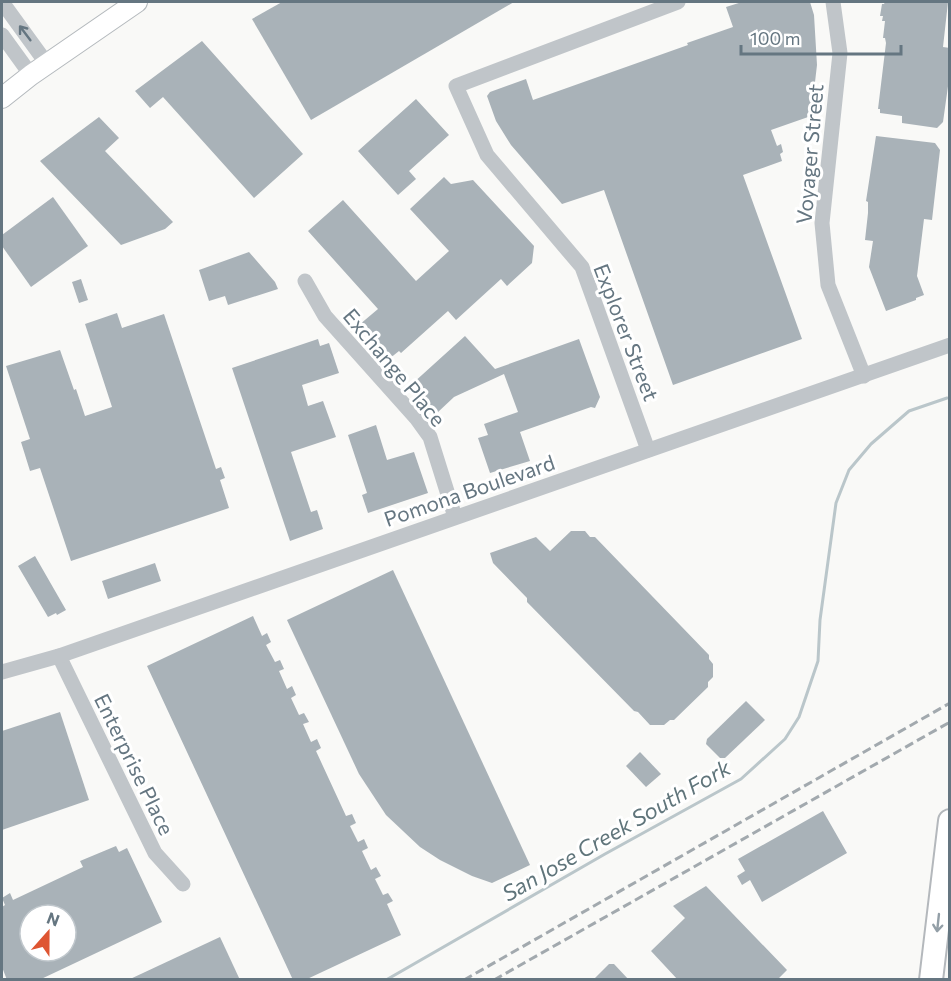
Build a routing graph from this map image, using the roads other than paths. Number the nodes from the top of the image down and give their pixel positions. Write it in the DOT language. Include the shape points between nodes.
graph roads {
  1 [pos="2,2"];
  2 [pos="136,2"];
  3 [pos="678,2"];
  4 [pos="833,2"];
  5 [pos="2,35"];
  6 [pos="39,70"];
  7 [pos="2,98"];
  8 [pos="305,281"];
  9 [pos="950,345"];
  10 [pos="864,376"];
  11 [pos="648,450"];
  12 [pos="455,518"];
  13 [pos="59,656"];
  14 [pos="2,672"];
  15 [pos="950,821"];
  16 [pos="183,884"];
  17 [pos="931,980"];
  6 -- 1 [label="street, one-way"];
  2 -- 6 [label="main road"];
  3 -- 11 [label="street, Explorer Street" via="456,86 487,155 582,267"];
  4 -- 10 [label="street, Voyager Street" via="840,53 822,223 828,285"];
  5 -- 6 [label="street"];
  6 -- 7 [label="main road"];
  8 -- 12 [label="street, Exchange Place" via="325,316 430,437"];
  9 -- 10 [label="street, Pomona Boulevard"];
  10 -- 11 [label="street, Pomona Boulevard"];
  11 -- 12 [label="street, Pomona Boulevard"];
  12 -- 13 [label="street, Pomona Boulevard"];
  13 -- 14 [label="street, Pomona Boulevard"];
  13 -- 16 [label="street, Enterprise Place" via="155,853"];
  15 -- 17 [label="highway, one-way"];
}
